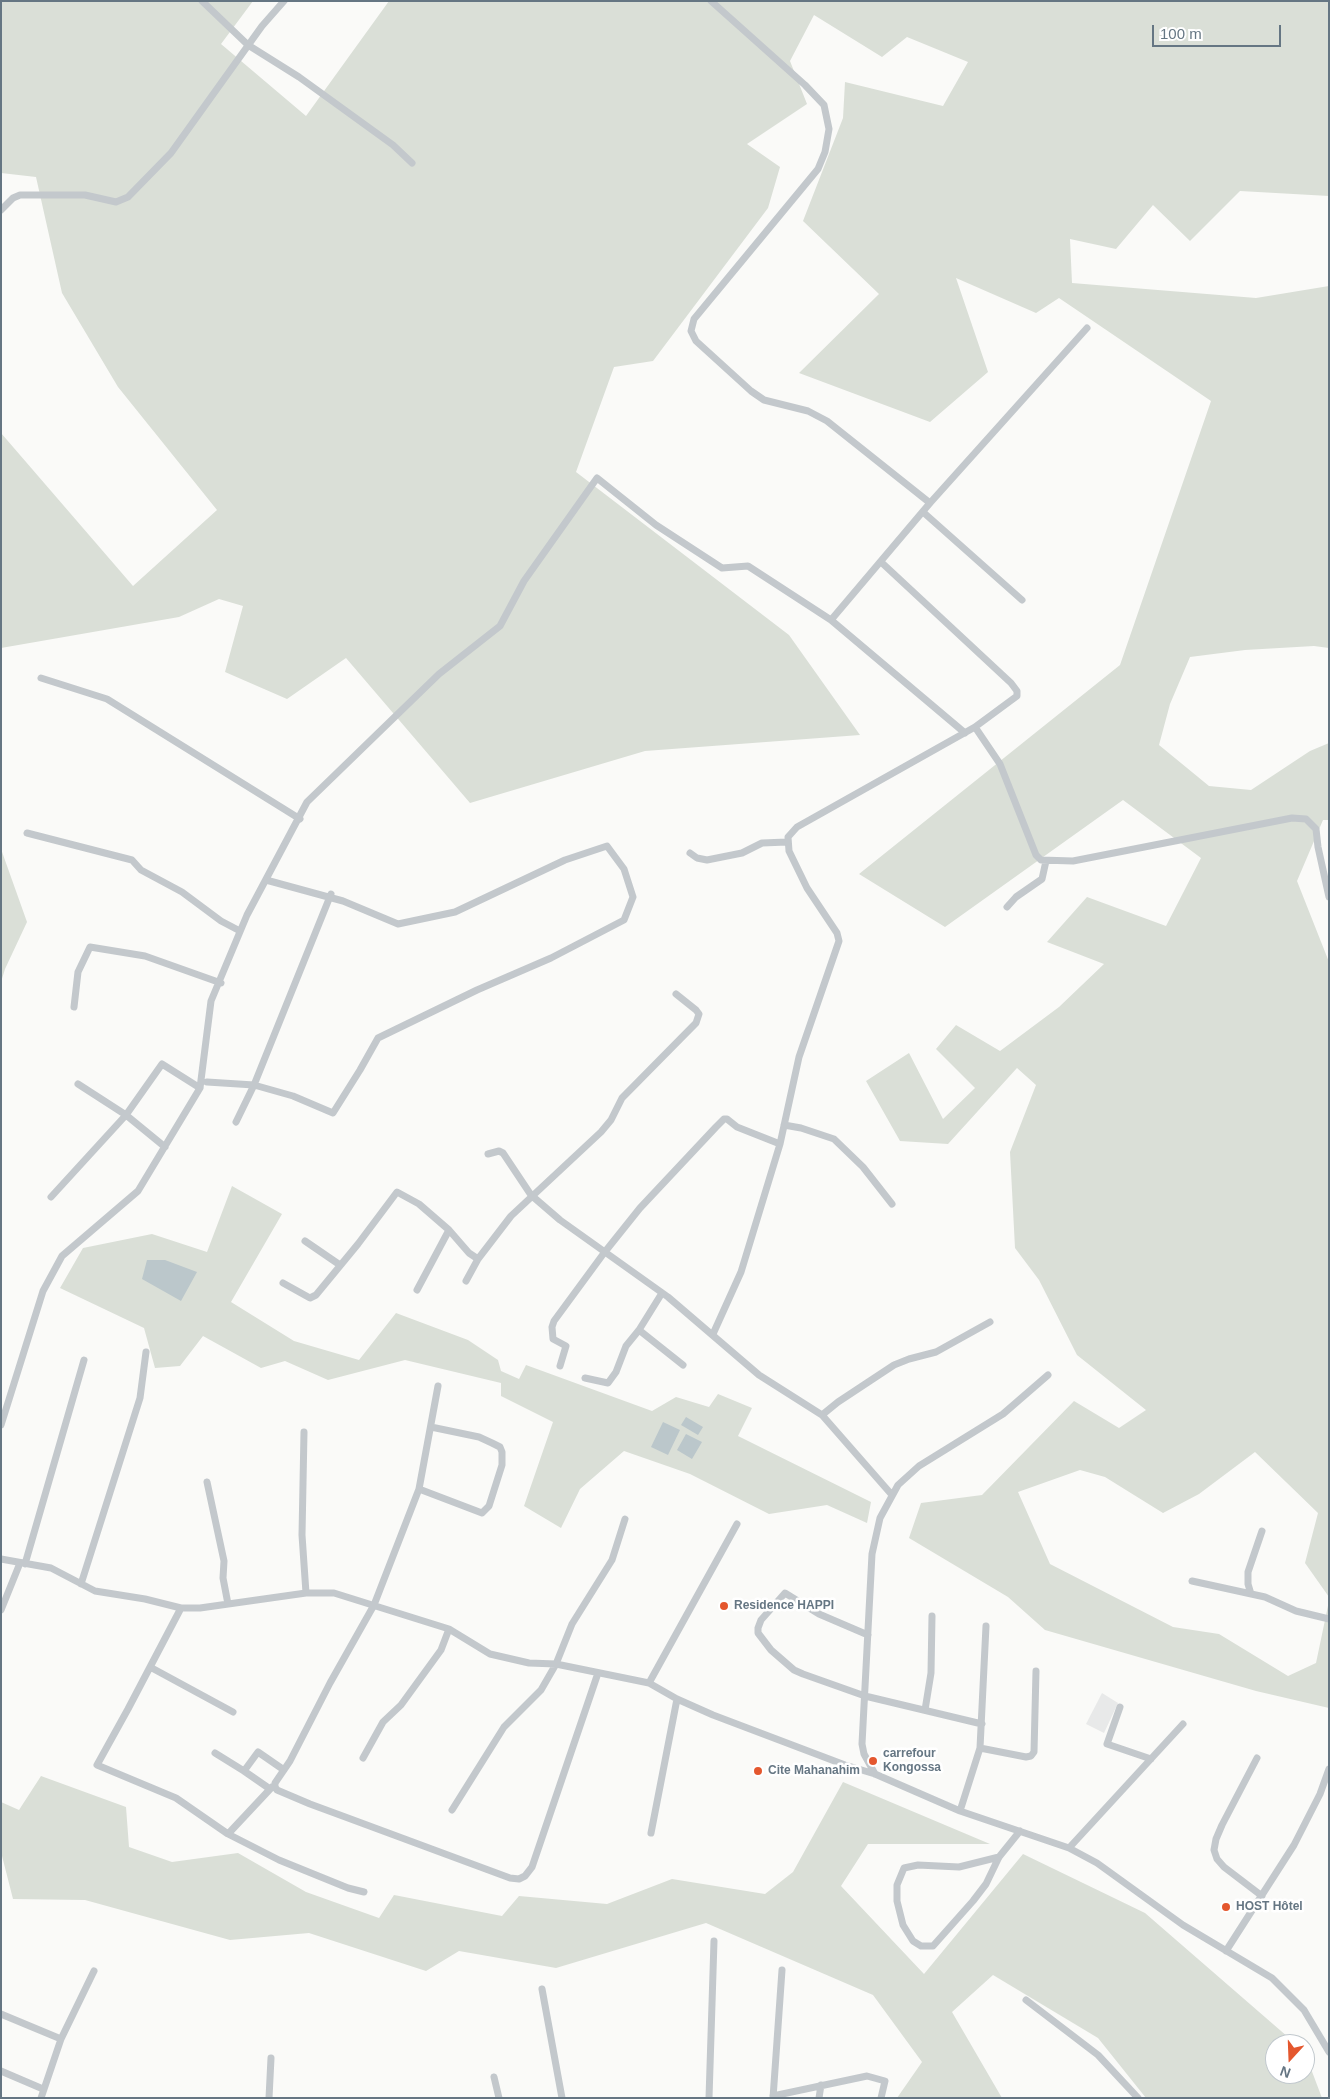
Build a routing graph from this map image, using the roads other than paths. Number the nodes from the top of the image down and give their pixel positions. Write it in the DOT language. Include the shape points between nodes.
graph roads {
  1 [pos="202,1"];
  2 [pos="284,1"];
  3 [pos="711,1"];
  4 [pos="248,45"];
  5 [pos="412,163"];
  6 [pos="1,210"];
  7 [pos="1087,328"];
  8 [pos="930,503"];
  9 [pos="923,512"];
  10 [pos="881,562"];
  11 [pos="1022,600"];
  12 [pos="832,620"];
  13 [pos="41,678"];
  14 [pos="975,727"];
  15 [pos="964,733"];
  16 [pos="300,818"];
  17 [pos="27,834"];
  18 [pos="787,842"];
  19 [pos="690,853"];
  20 [pos="1046,861"];
  21 [pos="266,880"];
  22 [pos="330,896"];
  23 [pos="1329,897"];
  24 [pos="1007,907"];
  25 [pos="240,931"];
  26 [pos="220,983"];
  27 [pos="676,994"];
  28 [pos="74,1008"];
  29 [pos="207,1082"];
  30 [pos="78,1084"];
  31 [pos="254,1085"];
  32 [pos="200,1088"];
  33 [pos="126,1116"];
  34 [pos="236,1122"];
  35 [pos="784,1125"];
  36 [pos="780,1144"];
  37 [pos="165,1147"];
  38 [pos="488,1154"];
  39 [pos="531,1196"];
  40 [pos="51,1198"];
  41 [pos="892,1204"];
  42 [pos="449,1230"];
  43 [pos="305,1241"];
  44 [pos="604,1253"];
  45 [pos="478,1259"];
  46 [pos="340,1265"];
  47 [pos="466,1281"];
  48 [pos="283,1283"];
  49 [pos="417,1290"];
  50 [pos="662,1293"];
  51 [pos="990,1322"];
  52 [pos="639,1330"];
  53 [pos="713,1334"];
  54 [pos="146,1352"];
  55 [pos="84,1360"];
  56 [pos="683,1365"];
  57 [pos="560,1366"];
  58 [pos="1048,1375"];
  59 [pos="585,1378"];
  60 [pos="438,1386"];
  61 [pos="822,1415"];
  62 [pos="1,1425"];
  63 [pos="431,1427"];
  64 [pos="304,1432"];
  65 [pos="207,1482"];
  66 [pos="419,1489"];
  67 [pos="892,1495"];
  68 [pos="625,1519"];
  69 [pos="737,1524"];
  70 [pos="1262,1531"];
  71 [pos="1,1560"];
  72 [pos="22,1564"];
  73 [pos="1192,1581"];
  74 [pos="81,1584"];
  75 [pos="306,1593"];
  76 [pos="1251,1594"];
  77 [pos="228,1604"];
  78 [pos="374,1605"];
  79 [pos="180,1608"];
  80 [pos="1,1610"];
  81 [pos="932,1616"];
  82 [pos="1329,1619"];
  83 [pos="986,1626"];
  84 [pos="450,1629"];
  85 [pos="868,1635"];
  86 [pos="556,1664"];
  87 [pos="150,1667"];
  88 [pos="1036,1671"];
  89 [pos="598,1673"];
  90 [pos="649,1683"];
  91 [pos="865,1696"];
  92 [pos="678,1699"];
  93 [pos="1120,1707"];
  94 [pos="925,1710"];
  95 [pos="233,1712"];
  96 [pos="982,1724"];
  97 [pos="1183,1724"];
  98 [pos="980,1748"];
  99 [pos="215,1753"];
  100 [pos="363,1758"];
  101 [pos="1257,1758"];
  102 [pos="1151,1759"];
  103 [pos="1329,1769"];
  104 [pos="284,1770"];
  105 [pos="244,1771"];
  106 [pos="875,1774"];
  107 [pos="273,1786"];
  108 [pos="452,1810"];
  109 [pos="960,1810"];
  110 [pos="1020,1831"];
  111 [pos="651,1833"];
  112 [pos="228,1834"];
  113 [pos="1069,1848"];
  114 [pos="999,1857"];
  115 [pos="364,1892"];
  116 [pos="1262,1896"];
  117 [pos="714,1941"];
  118 [pos="1226,1950"];
  119 [pos="782,1970"];
  120 [pos="94,1972"];
  121 [pos="542,1989"];
  122 [pos="1026,2000"];
  123 [pos="1,2014"];
  124 [pos="61,2039"];
  125 [pos="1329,2052"];
  126 [pos="271,2058"];
  127 [pos="1,2071"];
  128 [pos="494,2076"];
  129 [pos="821,2085"];
  130 [pos="43,2089"];
  131 [pos="773,2097"];
  132 [pos="41,2098"];
  133 [pos="269,2098"];
  134 [pos="499,2098"];
  135 [pos="562,2098"];
  136 [pos="709,2098"];
  137 [pos="819,2098"];
  138 [pos="881,2098"];
  139 [pos="1138,2098"];
  1 -- 4 [label="street"];
  2 -- 4 [label="street"];
  3 -- 8 [label="street" via="824,105 828,129 825,152 818,169 694,320 691,331 696,341 751,391 764,400 808,411 827,421"];
  4 -- 5 [label="street" via="299,77 393,145"];
  4 -- 6 [label="street" via="171,153 128,197 116,202 85,195 20,195"];
  7 -- 8 [label="street"];
  8 -- 9 [label="street"];
  9 -- 10 [label="street"];
  9 -- 11 [label="street"];
  10 -- 12 [label="street"];
  10 -- 14 [label="street" via="1017,690 1017,696"];
  12 -- 15 [label="street"];
  12 -- 16 [label="street" via="748,566 722,568 656,525 597,478 524,581 500,626 432,681 308,802"];
  13 -- 16 [label="street" via="107,699"];
  14 -- 15 [label="street"];
  14 -- 20 [label="street" via="1000,764 1036,854"];
  15 -- 18 [label="street" via="797,827"];
  16 -- 21 [label="street"];
  17 -- 25 [label="street" via="132,860 142,870"];
  18 -- 19 [label="street" via="762,843 742,853 707,860"];
  18 -- 35 [label="street" via="807,888 839,937 798,1057"];
  20 -- 23 [label="street" via="1073,860 1292,818 1306,819 1316,830"];
  20 -- 24 [label="street" via="1042,879"];
  21 -- 22 [label="street"];
  21 -- 25 [label="street"];
  22 -- 31 [label="street"];
  22 -- 31 [label="street" via="398,924 455,912 565,860 607,846 624,869 632,897 624,920 551,958 378,1038 333,1113 293,1096"];
  25 -- 26 [label="street"];
  26 -- 28 [label="street" via="145,956 90,947 78,972"];
  26 -- 32 [label="street" via="211,1001"];
  27 -- 39 [label="street" via="696,1010 696,1023 622,1098 610,1123"];
  29 -- 31 [label="street"];
  30 -- 33 [label="street"];
  31 -- 34 [label="street"];
  32 -- 33 [label="street" via="162,1064"];
  32 -- 37 [label="street"];
  33 -- 37 [label="street"];
  33 -- 40 [label="street"];
  35 -- 36 [label="street"];
  35 -- 41 [label="street" via="834,1139 863,1167"];
  36 -- 44 [label="street" via="724,1119 646,1201"];
  36 -- 53 [label="street" via="741,1272"];
  37 -- 62 [label="street" via="138,1190 62,1256 43,1291"];
  38 -- 39 [label="street" via="499,1151 506,1156"];
  39 -- 44 [label="street"];
  39 -- 45 [label="street" via="510,1216"];
  42 -- 45 [label="street"];
  42 -- 46 [label="street" via="419,1204 397,1192"];
  42 -- 49 [label="street"];
  43 -- 46 [label="street"];
  44 -- 50 [label="street"];
  44 -- 57 [label="street" via="554,1321 553,1339 566,1346"];
  45 -- 47 [label="street"];
  46 -- 48 [label="street" via="313,1298"];
  50 -- 52 [label="street"];
  50 -- 53 [label="street"];
  51 -- 61 [label="street" via="936,1352 894,1365"];
  52 -- 56 [label="street"];
  52 -- 59 [label="street" via="626,1346 608,1383"];
  53 -- 61 [label="street" via="759,1376"];
  54 -- 74 [label="street" via="140,1398"];
  55 -- 72 [label="street"];
  58 -- 67 [label="street" via="1003,1414 919,1466"];
  60 -- 63 [label="street"];
  61 -- 67 [label="street"];
  63 -- 66 [label="street"];
  63 -- 66 [label="street" via="478,1437 500,1447 502,1465 489,1506 482,1513"];
  64 -- 75 [label="street" via="302,1535"];
  65 -- 77 [label="street" via="224,1561 223,1578"];
  66 -- 78 [label="street"];
  67 -- 85 [label="street" via="875,1536"];
  68 -- 86 [label="street" via="612,1560 572,1624"];
  69 -- 90 [label="street"];
  70 -- 76 [label="street" via="1248,1572"];
  71 -- 72 [label="street"];
  72 -- 74 [label="street" via="51,1568"];
  72 -- 80 [label="street"];
  73 -- 76 [label="street"];
  74 -- 79 [label="street" via="105,1594"];
  75 -- 77 [label="street"];
  75 -- 78 [label="street" via="334,1593"];
  76 -- 82 [label="street"];
  77 -- 79 [label="street"];
  78 -- 84 [label="street"];
  78 -- 104 [label="street"];
  79 -- 87 [label="street"];
  81 -- 94 [label="street" via="932,1673"];
  83 -- 96 [label="street"];
  84 -- 86 [label="street" via="490,1654 529,1663"];
  84 -- 100 [label="street" via="436,1657 401,1705 383,1722"];
  85 -- 91 [label="street"];
  85 -- 91 [label="street" via="785,1594 761,1620 758,1628 763,1642 794,1670"];
  86 -- 89 [label="street"];
  86 -- 108 [label="street" via="541,1690 504,1727"];
  87 -- 95 [label="street"];
  87 -- 112 [label="street" via="97,1765 176,1798"];
  88 -- 98 [label="street" via="1034,1752 1026,1757"];
  89 -- 90 [label="street"];
  89 -- 107 [label="street" via="532,1867 519,1879 310,1804"];
  90 -- 92 [label="street"];
  91 -- 94 [label="street"];
  91 -- 106 [label="street" via="862,1744"];
  92 -- 106 [label="street" via="767,1736"];
  92 -- 111 [label="street"];
  93 -- 102 [label="street" via="1107,1744"];
  94 -- 96 [label="street"];
  96 -- 98 [label="street"];
  97 -- 102 [label="street"];
  98 -- 109 [label="street"];
  99 -- 105 [label="street"];
  101 -- 116 [label="street" via="1222,1824 1214,1850 1224,1867"];
  102 -- 113 [label="street"];
  103 -- 116 [label="street" via="1294,1844"];
  104 -- 105 [label="street" via="258,1752"];
  104 -- 107 [label="street"];
  105 -- 107 [label="street"];
  106 -- 109 [label="street"];
  107 -- 112 [label="street"];
  109 -- 110 [label="street"];
  110 -- 113 [label="street"];
  110 -- 114 [label="street"];
  112 -- 115 [label="street" via="279,1860"];
  113 -- 118 [label="street" via="1110,1871 1182,1925"];
  114 -- 114 [label="street" via="959,1867 918,1865 904,1868 897,1885 897,1901 902,1925 913,1941 921,1946 933,1946 986,1884"];
  116 -- 118 [label="street"];
  117 -- 136 [label="street"];
  118 -- 125 [label="street" via="1258,1968 1283,1988 1304,2010"];
  119 -- 131 [label="street"];
  120 -- 124 [label="street"];
  121 -- 135 [label="street"];
  122 -- 139 [label="street" via="1098,2055"];
  123 -- 124 [label="street"];
  124 -- 130 [label="street"];
  126 -- 133 [label="street"];
  127 -- 130 [label="street"];
  128 -- 134 [label="street"];
  129 -- 131 [label="street"];
  129 -- 137 [label="street"];
  129 -- 138 [label="street" via="867,2076 882,2078 886,2084"];
  130 -- 132 [label="street"];
}
